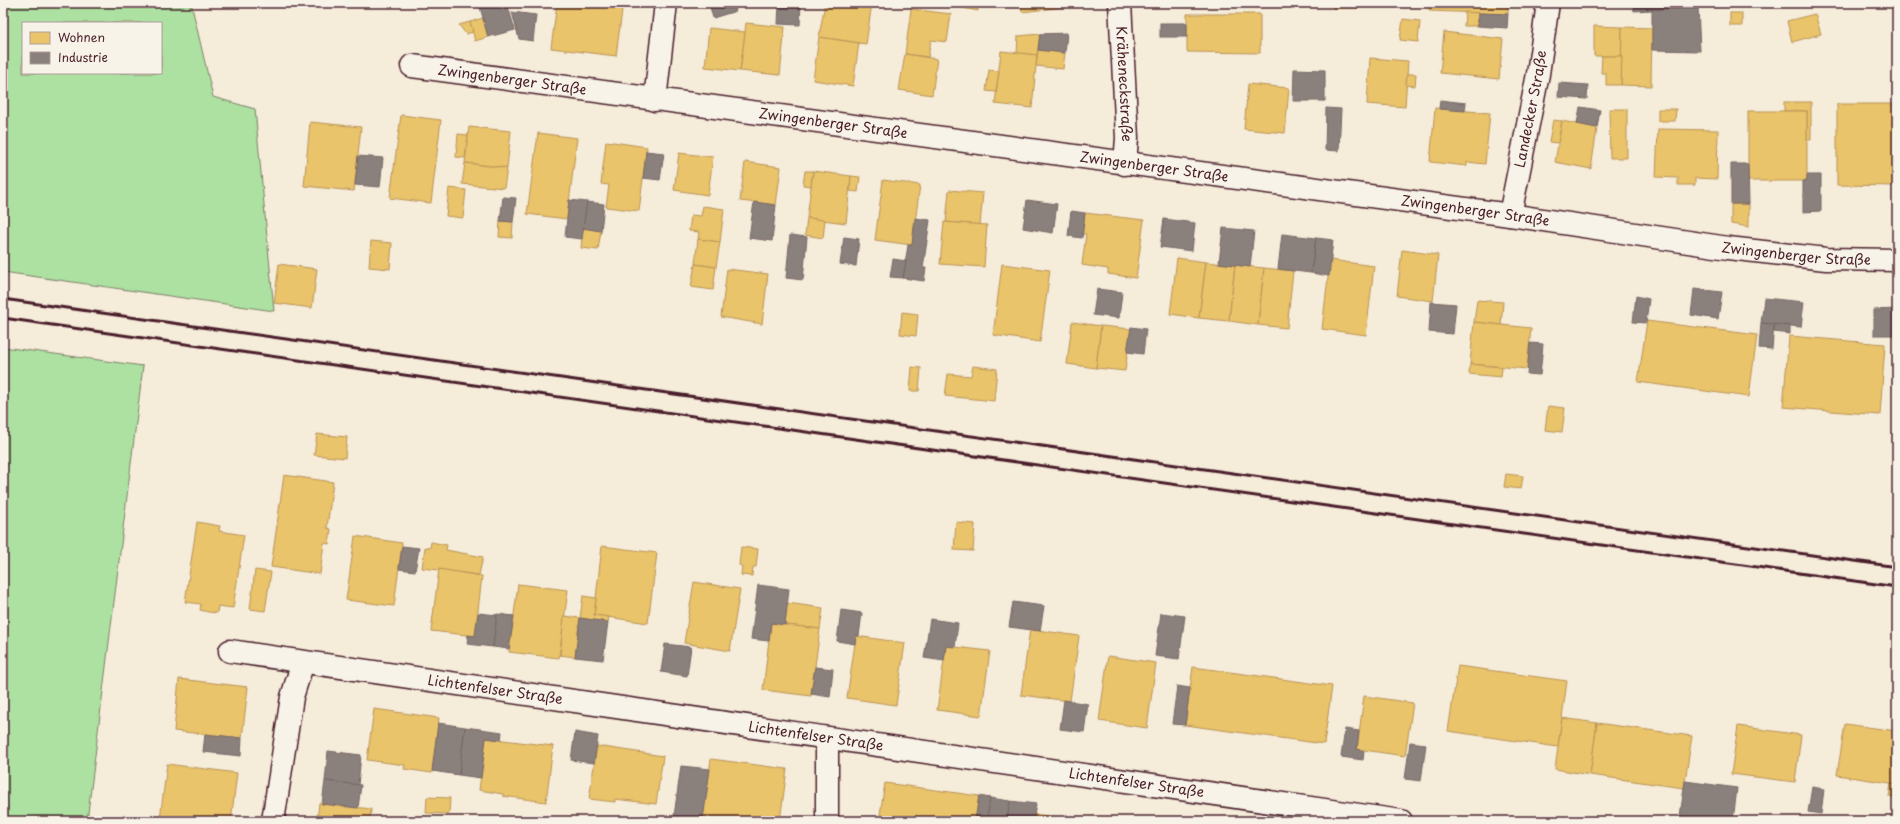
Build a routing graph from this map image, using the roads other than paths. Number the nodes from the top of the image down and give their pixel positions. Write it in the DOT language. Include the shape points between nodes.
graph roads {
  1 [pos="666,3"];
  2 [pos="1120,3"];
  3 [pos="1548,3"];
  4 [pos="412,66"];
  5 [pos="654,100"];
  6 [pos="1125,164"];
  7 [pos="1510,215"];
  8 [pos="1897,260"];
  9 [pos="230,651"];
  10 [pos="303,662"];
  11 [pos="827,738"];
  12 [pos="1304,814"];
  13 [pos="273,821"];
  14 [pos="827,821"];
  15 [pos="1401,821"];
  1 -- 5 [label="street"];
  2 -- 6 [label="street, Kräheneckstraße" via="1127,131"];
  3 -- 7 [label="street, Landecker Straße" via="1538,74"];
  4 -- 5 [label="street, Zwingenberger Straße"];
  5 -- 6 [label="street, Zwingenberger Straße"];
  6 -- 7 [label="street, Zwingenberger Straße"];
  7 -- 8 [label="street, Zwingenberger Straße" via="1728,248 1826,259"];
  9 -- 10 [label="street, Lichtenfelser Straße"];
  10 -- 11 [label="street, Lichtenfelser Straße"];
  10 -- 13 [label="street" via="292,697"];
  11 -- 12 [label="street, Lichtenfelser Straße"];
  11 -- 14 [label="street"];
  12 -- 15 [label="street, Lichtenfelser Straße"];
}
